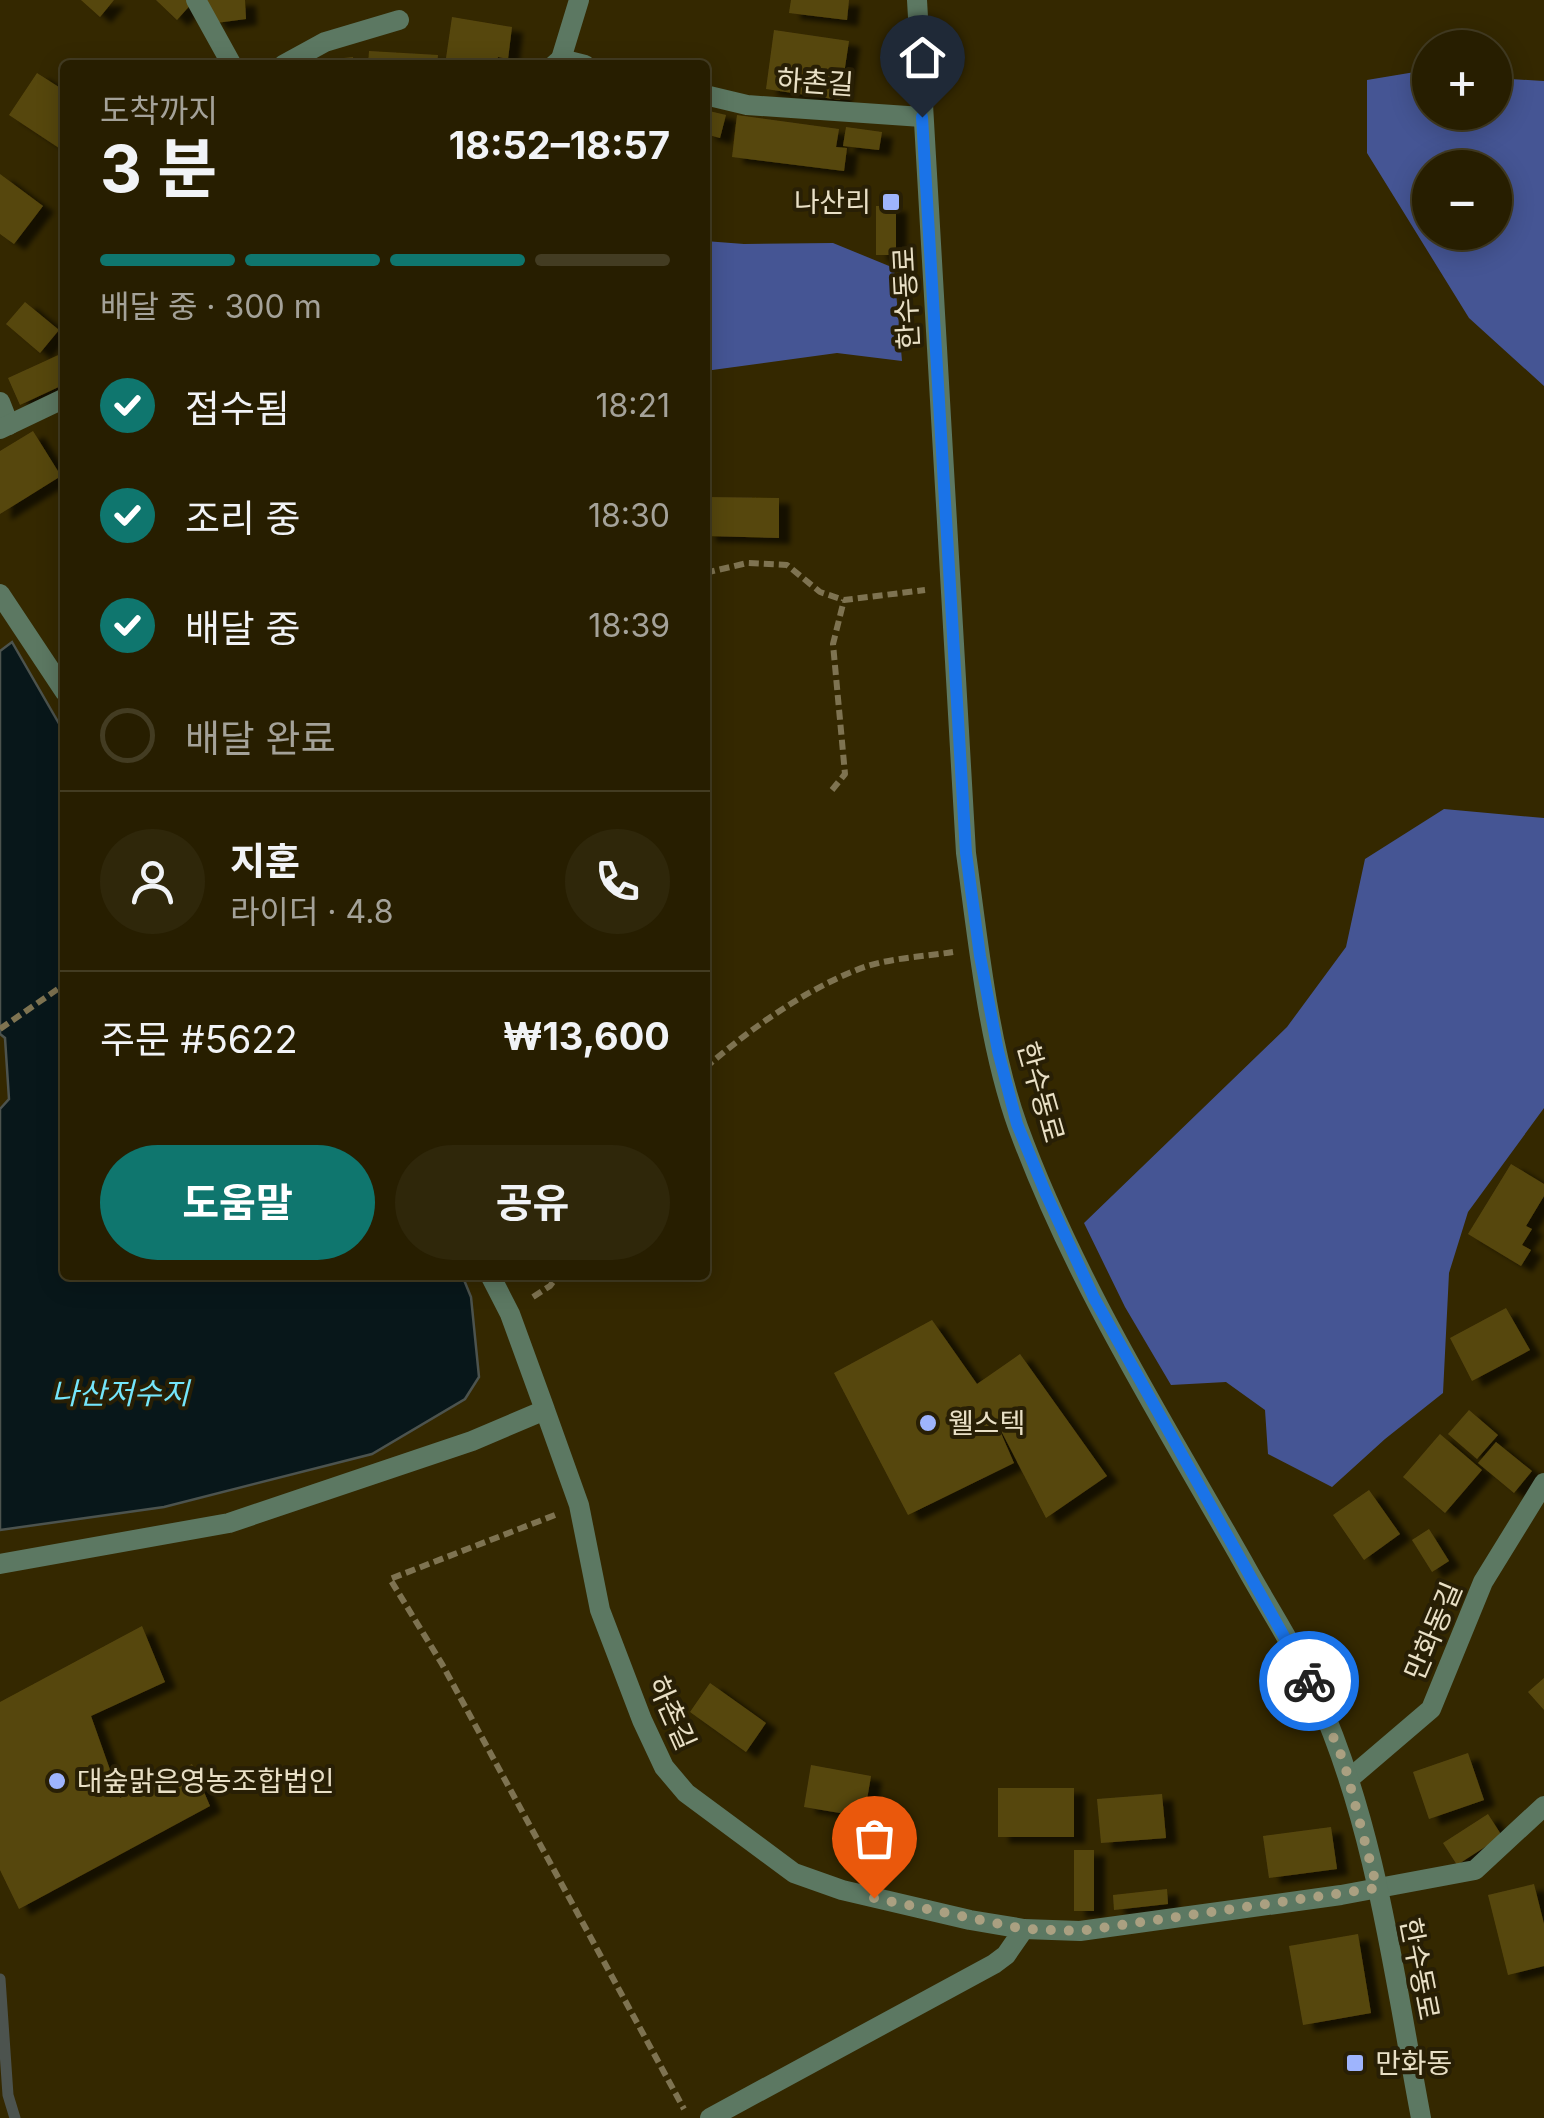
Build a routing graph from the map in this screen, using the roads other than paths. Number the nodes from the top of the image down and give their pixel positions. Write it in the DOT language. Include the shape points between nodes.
graph roads {
  1 [pos="196,0"];
  2 [pos="579,0"];
  3 [pos="917,0"];
  4 [pos="399,20"];
  5 [pos="229,60"];
  6 [pos="292,60"];
  7 [pos="559,60"];
  8 [pos="710,95"];
  9 [pos="922,117"];
  10 [pos="60,400"];
  11 [pos="0,402"];
  12 [pos="4,427"];
  13 [pos="0,594"];
  14 [pos="60,684"];
  15 [pos="493,1280"];
  16 [pos="544,1410"];
  17 [pos="1544,1483"];
  18 [pos="0,1564"];
  19 [pos="1349,1779"];
  20 [pos="1544,1806"];
  21 [pos="1377,1888"];
  22 [pos="1024,1929"];
  23 [pos="710,2118"];
  24 [pos="1421,2118"];
  1 -- 5 [label="street"];
  2 -- 7 [label="street"];
  3 -- 9 [label="street, 한수동로"];
  4 -- 6 [label="street" via="325,42"];
  8 -- 9 [label="street, 하촌길" via="747,105"];
  9 -- 19 [label="street, 한수동로" via="966,853 998,1051 1017,1124 1094,1298 1315,1691"];
  10 -- 12 [label="street"];
  11 -- 12 [label="street"];
  13 -- 14 [label="street"];
  15 -- 16 [label="street, 하촌길"];
  16 -- 18 [label="street" via="229,1523"];
  16 -- 22 [label="street, 하촌길" via="579,1506 600,1610 664,1767 686,1792 794,1873 842,1890"];
  17 -- 19 [label="street, 만화동길" via="1483,1582 1431,1709"];
  19 -- 21 [label="street, 한수동로"];
  20 -- 21 [label="street, 하촌길" via="1475,1870"];
  21 -- 22 [label="street, 하촌길" via="1080,1931"];
  21 -- 24 [label="street, 한수동로"];
  22 -- 23 [label="street" via="994,1964"];
}
